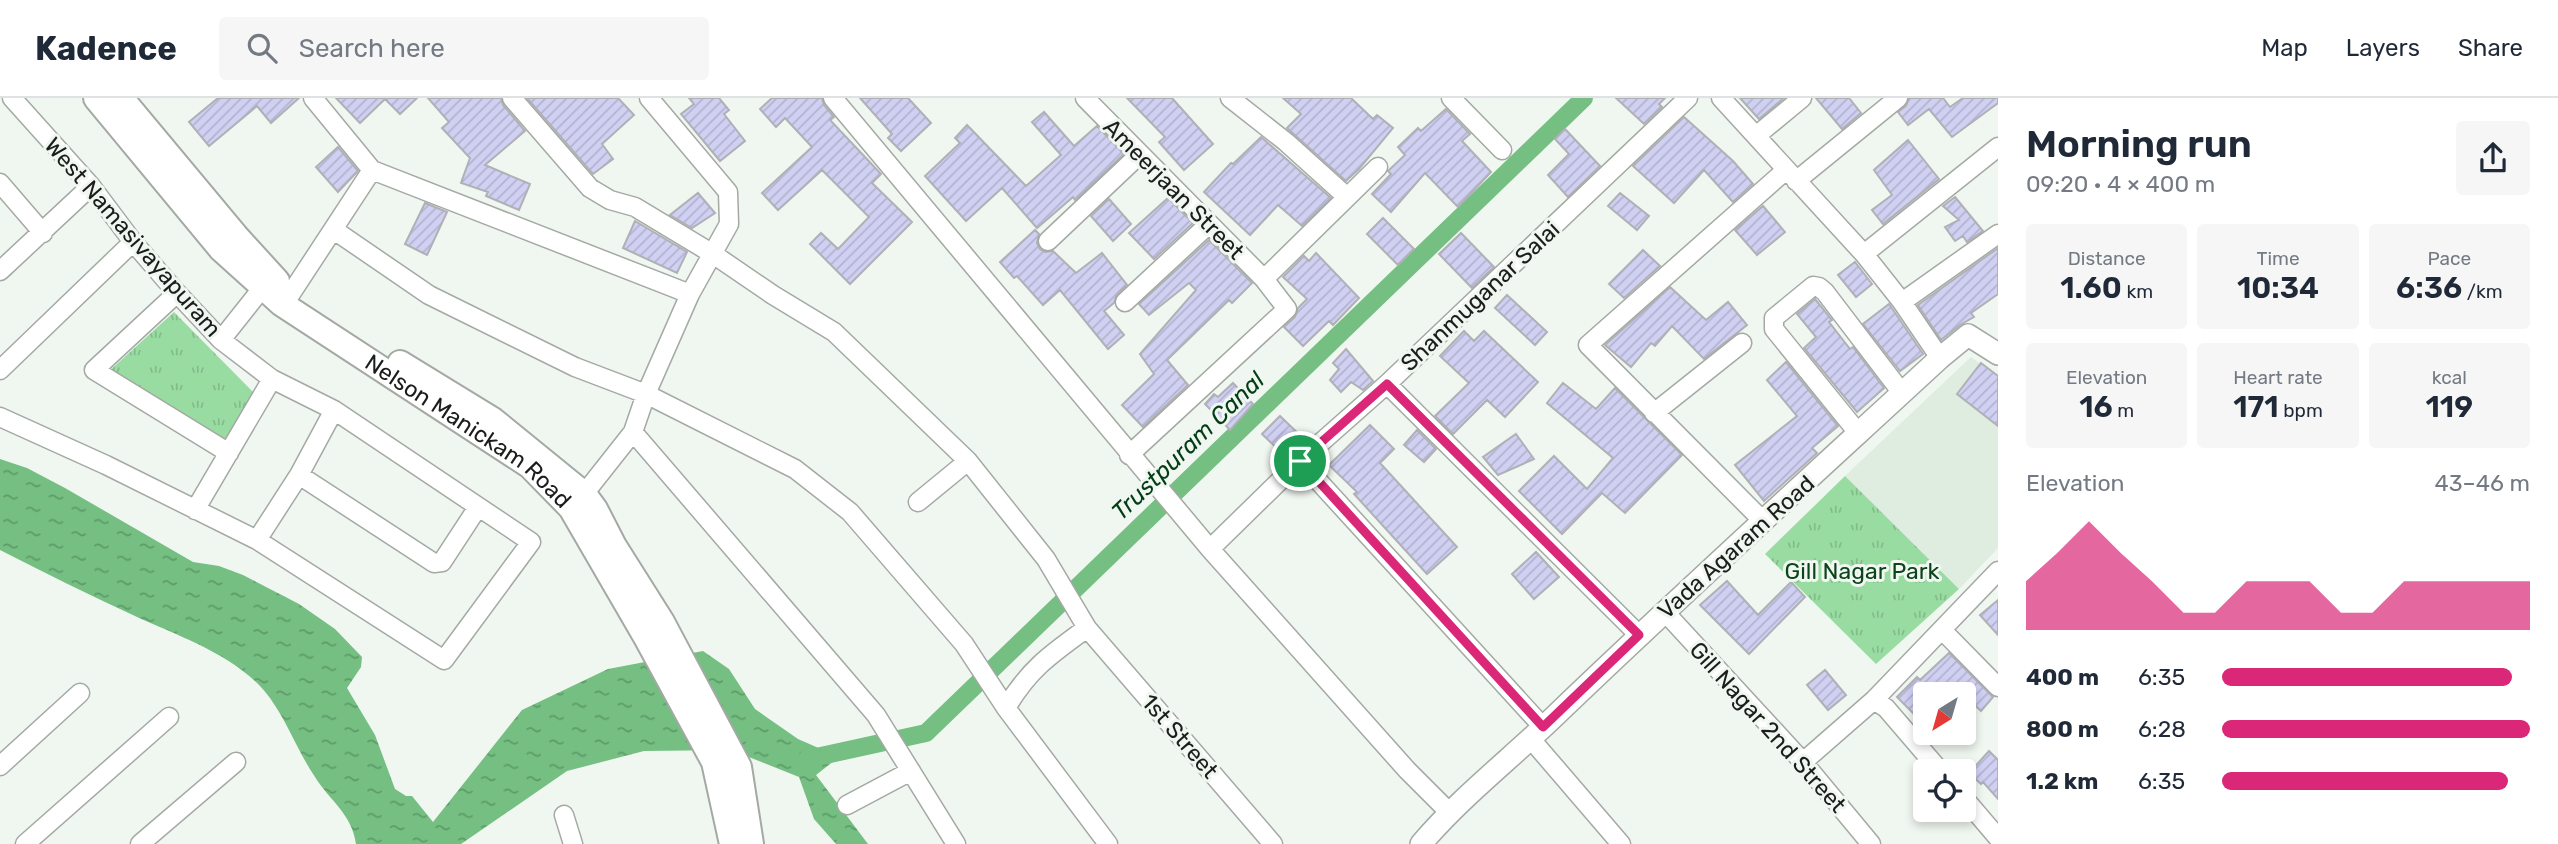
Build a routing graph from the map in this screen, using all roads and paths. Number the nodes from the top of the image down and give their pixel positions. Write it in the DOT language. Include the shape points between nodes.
graph roads {
  1 [pos="12,98"];
  2 [pos="96,98"];
  3 [pos="121,98"];
  4 [pos="313,98"];
  5 [pos="512,98"];
  6 [pos="649,98"];
  7 [pos="833,98"];
  8 [pos="1085,98"];
  9 [pos="1230,98"];
  10 [pos="1451,98"];
  11 [pos="1688,98"];
  12 [pos="1721,98"];
  13 [pos="1802,98"];
  14 [pos="1898,98"];
  15 [pos="1756,136"];
  16 [pos="1998,147"];
  17 [pos="1502,150"];
  18 [pos="1139,155"];
  19 [pos="1378,167"];
  20 [pos="372,170"];
  21 [pos="1791,176"];
  22 [pos="0,183"];
  23 [pos="91,186"];
  24 [pos="1347,197"];
  25 [pos="1209,224"];
  26 [pos="334,230"];
  27 [pos="43,233"];
  28 [pos="1998,234"];
  29 [pos="1048,241"];
  30 [pos="133,242"];
  31 [pos="713,254"];
  32 [pos="1864,254"];
  33 [pos="0,271"];
  34 [pos="1264,279"];
  35 [pos="263,287"];
  36 [pos="177,293"];
  37 [pos="690,294"];
  38 [pos="290,295"];
  39 [pos="1125,302"];
  40 [pos="1902,302"];
  41 [pos="221,340"];
  42 [pos="1742,344"];
  43 [pos="1998,354"];
  44 [pos="1940,358"];
  45 [pos="0,370"];
  46 [pos="272,379"];
  47 [pos="1387,384"];
  48 [pos="1902,393"];
  49 [pos="646,394"];
  50 [pos="334,410"];
  51 [pos="1654,412"];
  52 [pos="0,417"];
  53 [pos="633,432"];
  54 [pos="1859,434"];
  55 [pos="229,453"];
  56 [pos="1129,455"];
  57 [pos="968,461"];
  58 [pos="1300,461"];
  59 [pos="299,475"];
  60 [pos="584,494"];
  61 [pos="918,502"];
  62 [pos="478,507"];
  63 [pos="195,510"];
  64 [pos="1764,523"];
  65 [pos="257,540"];
  66 [pos="1210,549"];
  67 [pos="1998,571"];
  68 [pos="1664,611"];
  69 [pos="1087,628"];
  70 [pos="1942,630"];
  71 [pos="655,631"];
  72 [pos="1639,635"];
  73 [pos="1998,687"];
  74 [pos="80,693"];
  75 [pos="1874,700"];
  76 [pos="1006,708"];
  77 [pos="169,717"];
  78 [pos="1537,733"];
  79 [pos="1930,759"];
  80 [pos="236,762"];
  81 [pos="1803,762"];
  82 [pos="0,766"];
  83 [pos="911,771"];
  84 [pos="847,805"];
  85 [pos="1449,812"];
  86 [pos="1976,812"];
  87 [pos="564,815"];
  88 [pos="1998,838"];
  89 [pos="25,844"];
  90 [pos="140,844"];
  91 [pos="573,844"];
  92 [pos="732,844"];
  93 [pos="751,844"];
  94 [pos="956,844"];
  95 [pos="1108,844"];
  96 [pos="1273,844"];
  97 [pos="1421,844"];
  98 [pos="1621,844"];
  99 [pos="1871,844"];
  1 -- 23 [label="street, West Namasivayapuram"];
  2 -- 35 [label="main road, Nelson Manickam Road" via="221,249"];
  3 -- 38 [label="main road, Nelson Manickam Road"];
  4 -- 20 [label="street"];
  5 -- 31 [label="street, 1st Street" via="590,188 635,207"];
  6 -- 31 [label="street" via="728,192 729,224"];
  7 -- 56 [label="street"];
  8 -- 18 [label="street, Ameerjaan Street"];
  9 -- 24 [label="street"];
  10 -- 17 [label="street"];
  11 -- 47 [label="street, Shanmuganar Salai"];
  12 -- 15 [label="street"];
  13 -- 15 [label="street"];
  14 -- 21 [label="street"];
  15 -- 21 [label="street"];
  16 -- 32 [label="street"];
  18 -- 25 [label="street, Ameerjaan Street"];
  18 -- 29 [label="street"];
  19 -- 24 [label="street"];
  20 -- 26 [label="street"];
  20 -- 37 [label="street"];
  21 -- 32 [label="street"];
  21 -- 51 [label="street" via="1588,345"];
  22 -- 27 [label="street"];
  23 -- 27 [label="street"];
  23 -- 30 [label="street, West Namasivayapuram"];
  24 -- 34 [label="street"];
  25 -- 34 [label="street, Ameerjaan Street"];
  25 -- 39 [label="street"];
  26 -- 38 [label="street"];
  26 -- 49 [label="street" via="429,295 575,368"];
  27 -- 33 [label="street"];
  28 -- 40 [label="street"];
  30 -- 36 [label="street, West Namasivayapuram"];
  30 -- 45 [label="street"];
  31 -- 37 [label="street"];
  31 -- 57 [label="street, 1st Street" via="834,332"];
  32 -- 40 [label="street"];
  34 -- 56 [label="street, Ameerjaan Street" via="1287,309"];
  35 -- 41 [label="street"];
  35 -- 71 [label="main road, Nelson Manickam Road" via="282,304 530,466 579,519 597,555"];
  36 -- 41 [label="street, West Namasivayapuram"];
  36 -- 55 [label="street" via="94,370"];
  37 -- 49 [label="street"];
  38 -- 60 [label="main road, Nelson Manickam Road" via="493,420"];
  40 -- 44 [label="street"];
  41 -- 46 [label="street, West Namasivayapuram"];
  42 -- 51 [label="street"];
  43 -- 44 [label="street, Vada Agaram Road" via="1968,335"];
  44 -- 48 [label="street, Vada Agaram Road"];
  46 -- 50 [label="street, West Namasivayapuram"];
  46 -- 55 [label="street"];
  47 -- 58 [label="street, Shanmuganar Salai"];
  47 -- 72 [label="street"];
  48 -- 54 [label="street, Vada Agaram Road"];
  48 -- 54 [label="street" via="1819,287 1813,286 1774,317 1774,329"];
  49 -- 53 [label="street"];
  49 -- 76 [label="street" via="795,469 850,512 964,644"];
  50 -- 59 [label="street"];
  50 -- 62 [label="street, West Namasivayapuram"];
  51 -- 64 [label="street"];
  52 -- 63 [label="street"];
  53 -- 60 [label="street"];
  53 -- 83 [label="street" via="876,715"];
  54 -- 64 [label="street, Vada Agaram Road"];
  55 -- 63 [label="street"];
  56 -- 66 [label="street"];
  57 -- 61 [label="street"];
  57 -- 69 [label="street, 1st Street" via="1046,559"];
  58 -- 66 [label="street, Shanmuganar Salai"];
  58 -- 78 [label="street"];
  59 -- 62 [label="street" via="433,564 442,562"];
  59 -- 65 [label="street"];
  60 -- 71 [label="main road, Nelson Manickam Road"];
  62 -- 65 [label="street, West Namasivayapuram" via="531,542 444,660"];
  63 -- 65 [label="street"];
  64 -- 68 [label="street, Vada Agaram Road"];
  66 -- 85 [label="street"];
  67 -- 70 [label="street"];
  68 -- 72 [label="street, Vada Agaram Road"];
  68 -- 81 [label="street, Gill Nagar 2nd Street"];
  69 -- 76 [label="street" via="1043,659"];
  69 -- 96 [label="street, 1st Street"];
  70 -- 73 [label="street"];
  70 -- 75 [label="street"];
  71 -- 92 [label="main road, Nelson Manickam Road" via="714,762"];
  71 -- 93 [label="main road, Nelson Manickam Road" via="739,767"];
  72 -- 78 [label="street, Vada Agaram Road"];
  74 -- 82 [label="street"];
  75 -- 79 [label="street"];
  75 -- 81 [label="street"];
  76 -- 95 [label="street"];
  77 -- 89 [label="street"];
  78 -- 85 [label="street, Vada Agaram Road"];
  78 -- 98 [label="street"];
  80 -- 90 [label="street"];
  81 -- 99 [label="street, Gill Nagar 2nd Street"];
  83 -- 84 [label="street"];
  83 -- 94 [label="street"];
  85 -- 97 [label="street, Vada Agaram Road"];
  86 -- 88 [label="street"];
  87 -- 91 [label="street"];
}
